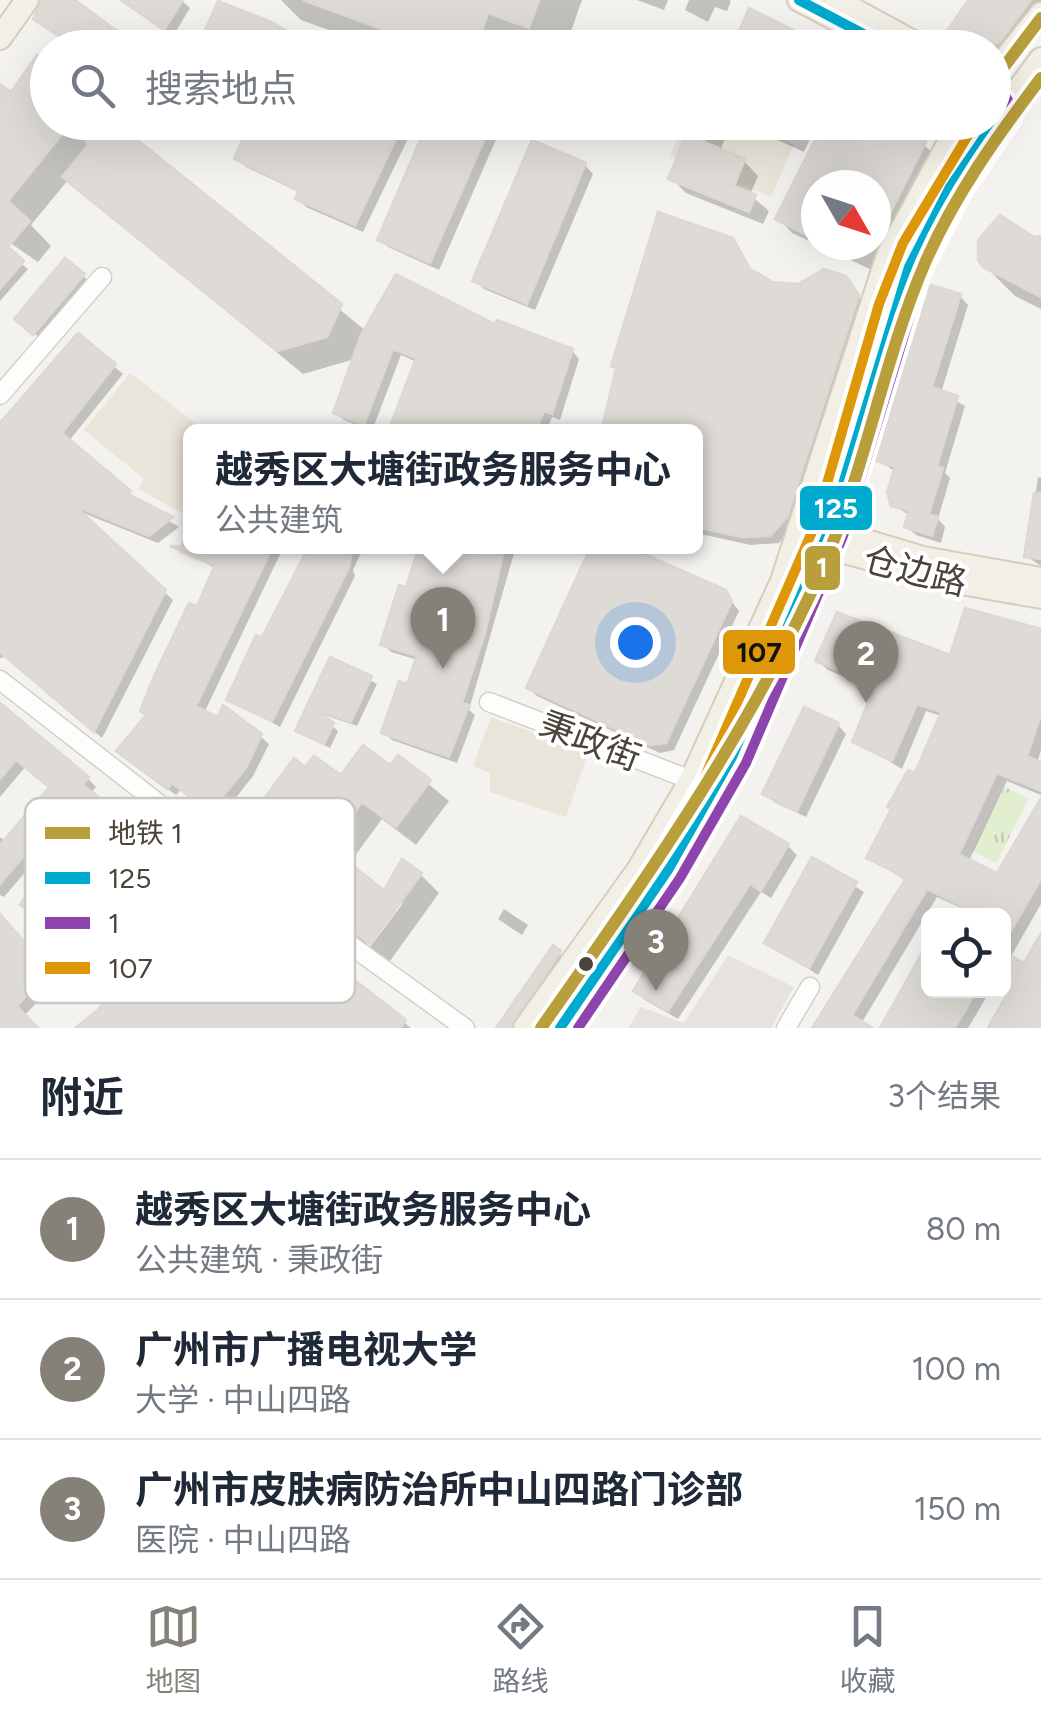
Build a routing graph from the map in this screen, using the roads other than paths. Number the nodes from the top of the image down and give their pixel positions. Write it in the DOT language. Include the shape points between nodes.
graph roads {
  1 [pos="10,0"];
  2 [pos="28,0"];
  3 [pos="799,0"];
  4 [pos="836,0"];
  5 [pos="0,14"];
  6 [pos="1041,14"];
  7 [pos="856,30"];
  8 [pos="891,30"];
  9 [pos="0,38"];
  10 [pos="1011,52"];
  11 [pos="1041,59"];
  12 [pos="1011,93"];
  13 [pos="950,140"];
  14 [pos="978,140"];
  15 [pos="102,277"];
  16 [pos="0,394"];
  17 [pos="801,531"];
  18 [pos="826,538"];
  19 [pos="1041,579"];
  20 [pos="1041,597"];
  21 [pos="0,680"];
  22 [pos="488,702"];
  23 [pos="691,780"];
  24 [pos="152,798"];
  25 [pos="355,949"];
  26 [pos="810,988"];
  27 [pos="465,1028"];
  28 [pos="525,1028"];
  29 [pos="560,1028"];
  30 [pos="786,1028"];
  1 -- 5 [label="main road"];
  2 -- 9 [label="main road"];
  3 -- 7 [label="main road"];
  4 -- 8 [label="main road"];
  6 -- 10 [label="main road"];
  11 -- 12 [label="main road"];
  13 -- 17 [label="main road" via="888,255"];
  14 -- 18 [label="main road" via="909,267"];
  15 -- 16 [label="street"];
  17 -- 18 [label="main road, 仓边路"];
  17 -- 23 [label="main road"];
  18 -- 19 [label="main road, 仓边路"];
  18 -- 20 [label="main road, 仓边路" via="950,582"];
  18 -- 29 [label="main road" via="706,808"];
  21 -- 24 [label="street"];
  22 -- 23 [label="street, 秉政街"];
  23 -- 28 [label="main road" via="638,870"];
  25 -- 27 [label="street"];
  26 -- 30 [label="street"];
}
